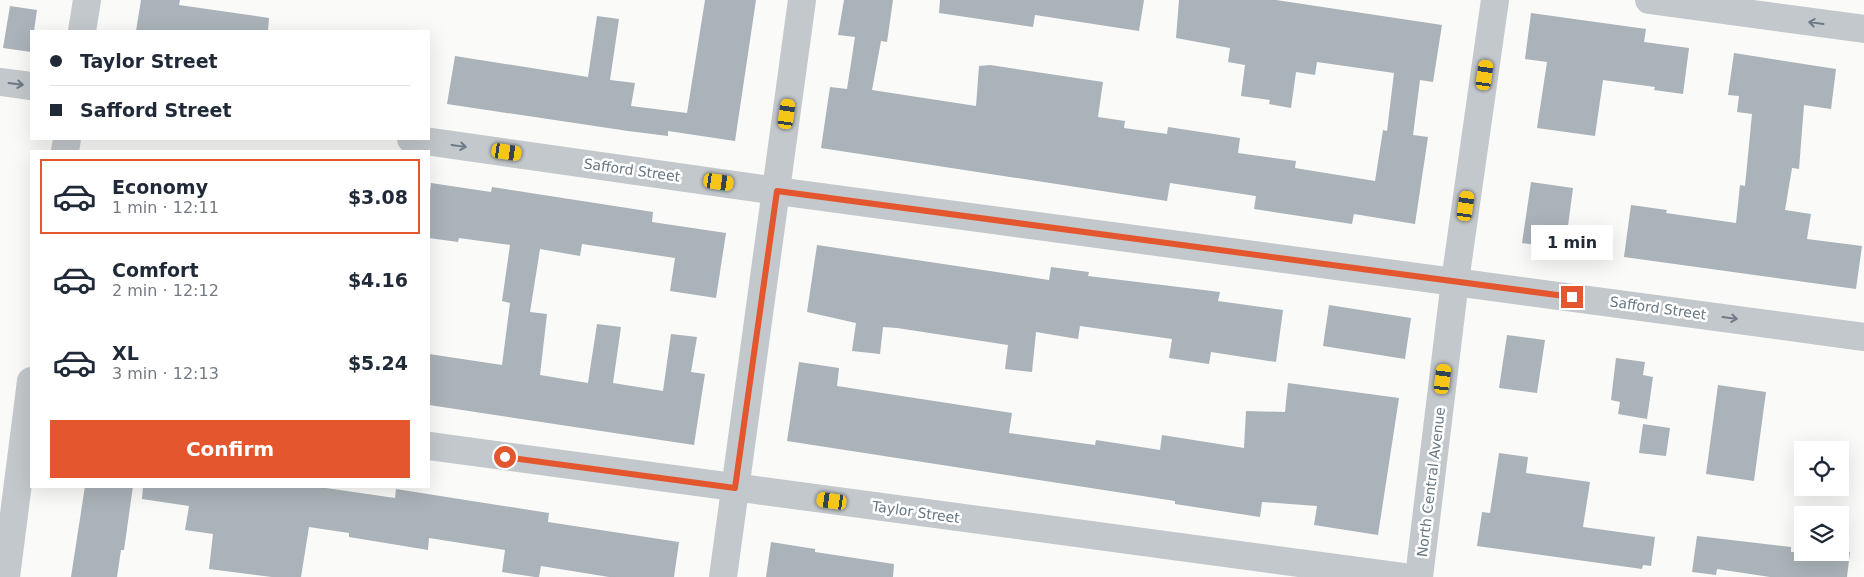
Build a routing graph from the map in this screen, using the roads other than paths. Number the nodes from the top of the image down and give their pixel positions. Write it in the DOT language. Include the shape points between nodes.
graph roads {
  1 [pos="87,0"];
  2 [pos="802,0"];
  3 [pos="1495,0"];
  4 [pos="1649,0"];
  5 [pos="1864,29"];
  6 [pos="82,30"];
  7 [pos="0,82"];
  8 [pos="30,86"];
  9 [pos="418,140"];
  10 [pos="777,191"];
  11 [pos="1455,281"];
  12 [pos="1864,337"];
  13 [pos="30,396"];
  14 [pos="430,446"];
  15 [pos="735,488"];
  16 [pos="6,577"];
  17 [pos="723,577"];
  18 [pos="1403,577"];
  19 [pos="1419,577"];
  1 -- 6 [label="street"];
  2 -- 10 [label="street"];
  3 -- 11 [label="street, North Central Avenue"];
  5 -- 4 [label="street, one-way"];
  7 -- 8 [label="street, one-way"];
  9 -- 10 [label="street, Safford Street, one-way"];
  10 -- 11 [label="street, Safford Street"];
  10 -- 15 [label="street"];
  11 -- 12 [label="street, Safford Street, one-way"];
  11 -- 19 [label="street, North Central Avenue"];
  13 -- 16 [label="street"];
  14 -- 15 [label="street, Taylor Street"];
  15 -- 17 [label="street"];
  15 -- 18 [label="street, Taylor Street"];
}
